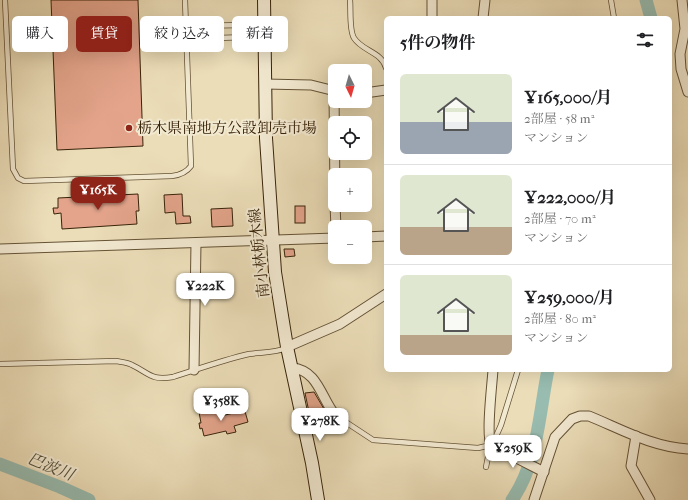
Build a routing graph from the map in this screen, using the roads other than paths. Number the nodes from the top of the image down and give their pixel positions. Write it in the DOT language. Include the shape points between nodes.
graph roads {
  1 [pos="5,0"];
  2 [pos="185,0"];
  3 [pos="264,0"];
  4 [pos="350,0"];
  5 [pos="432,0"];
  6 [pos="484,0"];
  7 [pos="611,0"];
  8 [pos="682,0"];
  9 [pos="186,16"];
  10 [pos="264,16"];
  11 [pos="432,16"];
  12 [pos="483,16"];
  13 [pos="614,16"];
  14 [pos="686,28"];
  15 [pos="187,52"];
  16 [pos="264,52"];
  17 [pos="0,54"];
  18 [pos="7,54"];
  19 [pos="384,64"];
  20 [pos="264,84"];
  21 [pos="328,89"];
  22 [pos="384,90"];
  23 [pos="372,92"];
  24 [pos="688,92"];
  25 [pos="334,108"];
  26 [pos="335,168"];
  27 [pos="384,236"];
  28 [pos="372,237"];
  29 [pos="328,238"];
  30 [pos="273,241"];
  31 [pos="196,243"];
  32 [pos="0,249"];
  33 [pos="384,295"];
  34 [pos="287,347"];
  35 [pos="0,364"];
  36 [pos="292,368"];
  37 [pos="194,370"];
  38 [pos="493,372"];
  39 [pos="517,372"];
  40 [pos="335,415"];
  41 [pos="636,436"];
  42 [pos="493,446"];
  43 [pos="688,448"];
  44 [pos="486,467"];
  45 [pos="542,472"];
  46 [pos="318,500"];
  47 [pos="534,500"];
  48 [pos="650,500"];
  1 -- 18 [label="lane"];
  2 -- 9 [label="lane"];
  3 -- 10 [label="main road, 南小林栃木線"];
  4 -- 19 [label="lane" via="354,38 381,59"];
  5 -- 11 [label="street"];
  6 -- 12 [label="street"];
  7 -- 13 [label="lane"];
  8 -- 14 [label="street"];
  14 -- 24 [label="street" via="680,54 681,69"];
  15 -- 18 [label="lane" via="191,166 184,173 172,176 24,181 18,178 13,169"];
  16 -- 20 [label="main road, 南小林栃木線"];
  17 -- 18 [label="lane"];
  20 -- 21 [label="street" via="311,85"];
  20 -- 30 [label="main road, 南小林栃木線"];
  22 -- 23 [label="street"];
  25 -- 26 [label="street"];
  27 -- 28 [label="street"];
  29 -- 30 [label="street"];
  30 -- 31 [label="street"];
  30 -- 34 [label="main road, 南小林栃木線"];
  31 -- 32 [label="street"];
  31 -- 37 [label="street"];
  33 -- 34 [label="street" via="340,324"];
  34 -- 36 [label="main road, 南小林栃木線"];
  34 -- 37 [label="lane" via="250,354"];
  35 -- 37 [label="lane" via="116,361 131,364 148,376 165,379"];
  36 -- 40 [label="street" via="302,370 316,381"];
  36 -- 46 [label="main road, 南小林栃木線"];
  38 -- 42 [label="street" via="490,441"];
  39 -- 42 [label="lane"];
  40 -- 42 [label="lane" via="373,440 478,448"];
  41 -- 43 [label="street" via="662,445"];
  41 -- 45 [label="street" via="589,416 572,419 555,437"];
  41 -- 48 [label="street" via="631,466"];
  42 -- 44 [label="lane"];
  42 -- 45 [label="street"];
  45 -- 47 [label="street"];
}
